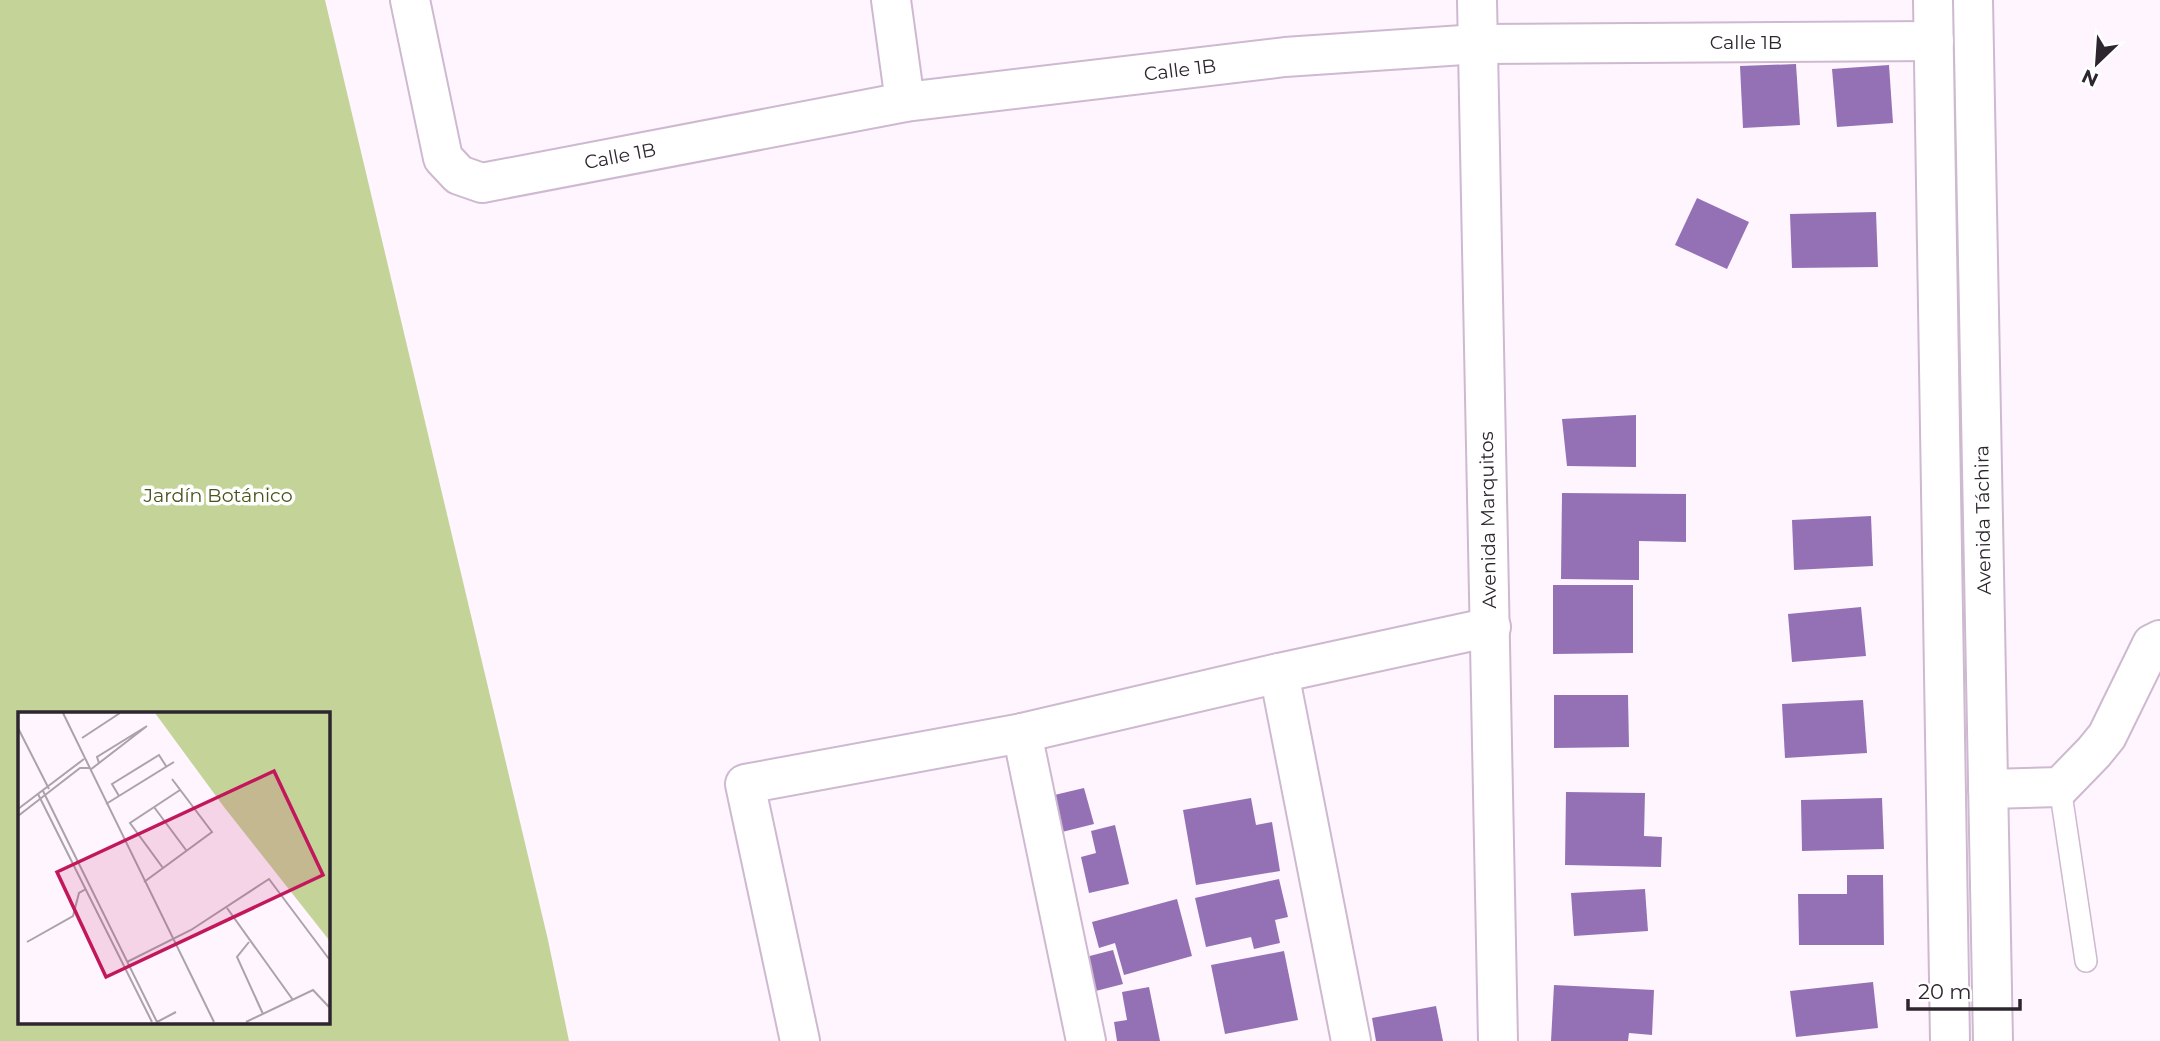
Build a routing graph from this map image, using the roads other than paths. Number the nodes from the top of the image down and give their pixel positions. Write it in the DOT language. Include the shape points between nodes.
graph roads {
  1 [pos="411,0"];
  2 [pos="891,0"];
  3 [pos="1477,0"];
  4 [pos="1933,0"];
  5 [pos="1973,0"];
  6 [pos="1934,41"];
  7 [pos="1478,44"];
  8 [pos="905,102"];
  9 [pos="1491,627"];
  10 [pos="2160,640"];
  11 [pos="1279,673"];
  12 [pos="1022,733"];
  13 [pos="2060,787"];
  14 [pos="1988,789"];
  15 [pos="2086,961"];
  16 [pos="800,1041"];
  17 [pos="1086,1041"];
  18 [pos="1351,1041"];
  19 [pos="1498,1041"];
  20 [pos="1950,1041"];
  21 [pos="1993,1041"];
  1 -- 8 [label="street, Calle 1B" via="443,158 459,175 482,183"];
  2 -- 8 [label="street"];
  3 -- 7 [label="street, Avenida Marquitos"];
  4 -- 6 [label="street"];
  5 -- 14 [label="street, Avenida Táchira"];
  6 -- 7 [label="street, Calle 1B"];
  6 -- 20 [label="street"];
  7 -- 8 [label="street, Calle 1B" via="1285,57"];
  7 -- 9 [label="street, Avenida Marquitos"];
  9 -- 11 [label="street"];
  9 -- 19 [label="street, Avenida Marquitos"];
  10 -- 13 [label="street" via="2152,644 2107,736"];
  11 -- 12 [label="street"];
  11 -- 18 [label="street"];
  12 -- 16 [label="street" via="745,784"];
  12 -- 17 [label="street"];
  13 -- 14 [label="street"];
  13 -- 15 [label="lane"];
  14 -- 21 [label="street, Avenida Táchira"];
}
